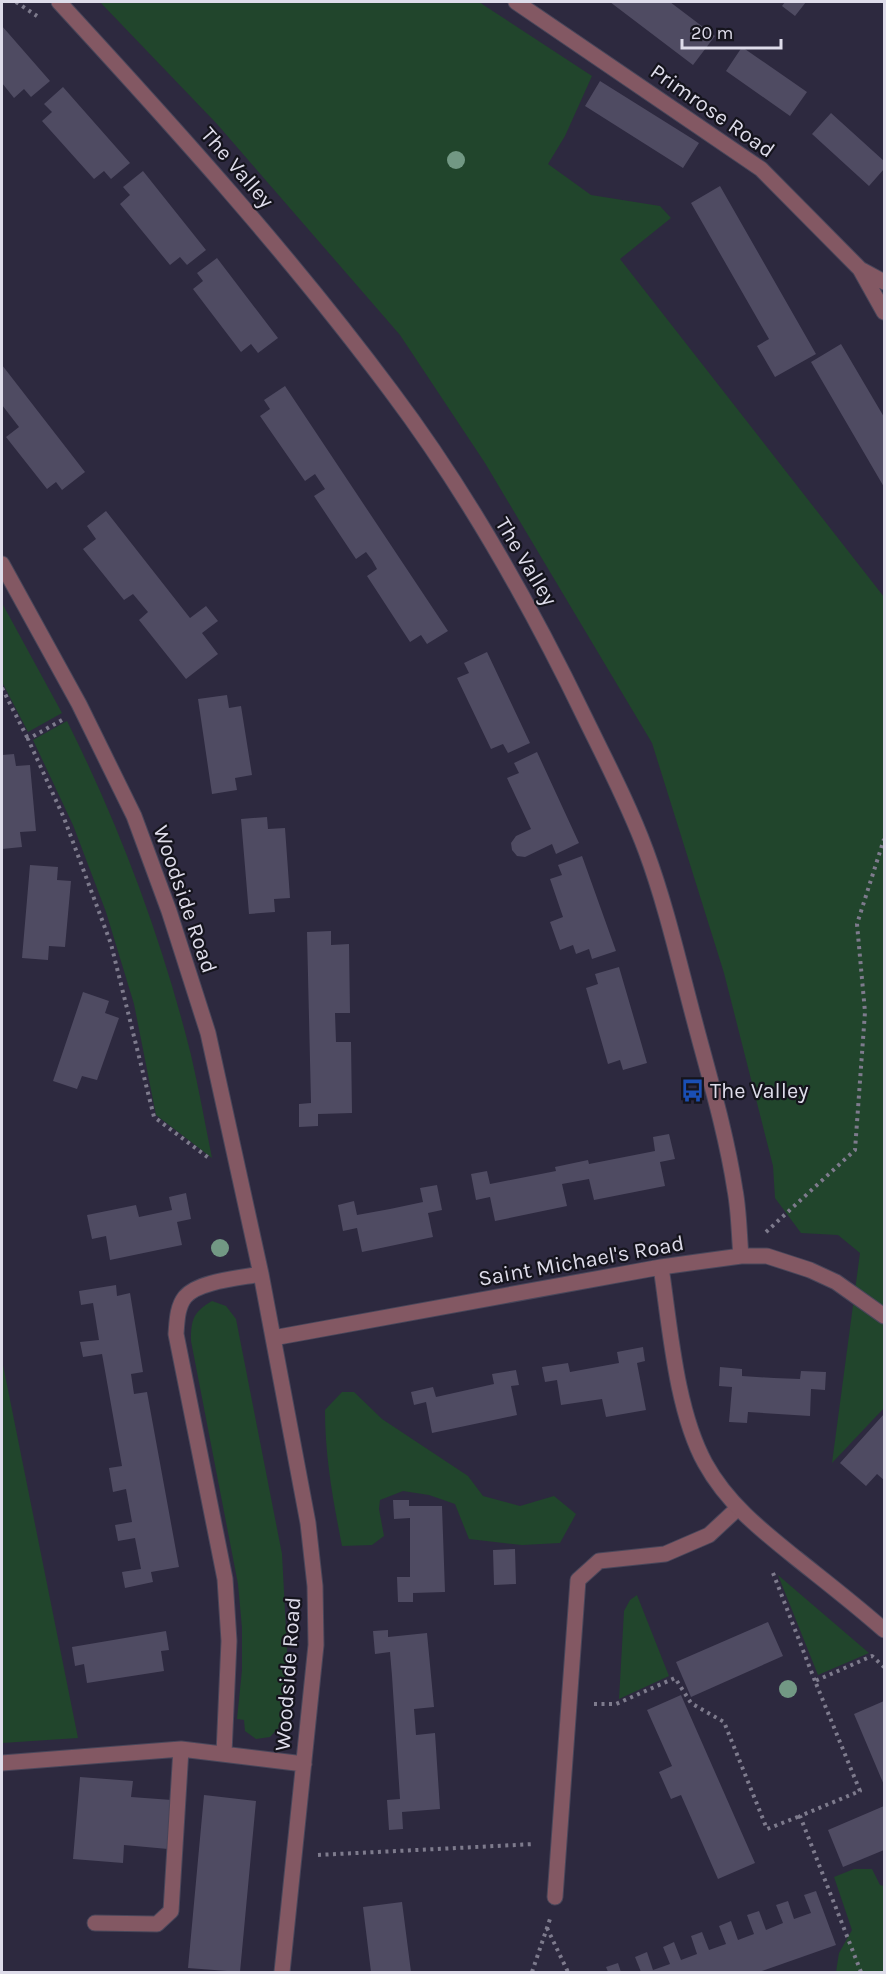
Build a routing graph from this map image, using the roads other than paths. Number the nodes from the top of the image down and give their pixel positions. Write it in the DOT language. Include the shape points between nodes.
graph roads {
  1 [pos="59,2"];
  2 [pos="522,3"];
  3 [pos="860,269"];
  4 [pos="885,282"];
  5 [pos="885,312"];
  6 [pos="2,564"];
  7 [pos="741,1256"];
  8 [pos="661,1267"];
  9 [pos="261,1274"];
  10 [pos="885,1316"];
  11 [pos="273,1338"];
  12 [pos="738,1508"];
  13 [pos="885,1630"];
  14 [pos="181,1749"];
  15 [pos="224,1754"];
  16 [pos="2,1764"];
  17 [pos="304,1764"];
  18 [pos="555,1897"];
  19 [pos="95,1923"];
  20 [pos="282,1972"];
  1 -- 7 [label="street, The Valley" via="266,234 392,392 453,480 530,608 630,813 659,889 724,1136 736,1193"];
  2 -- 3 [label="street, Primrose Road" via="761,169"];
  3 -- 4 [label="street, Primrose Road"];
  3 -- 5 [label="street, Primrose Road"];
  6 -- 9 [label="street, Woodside Road" via="134,816 169,911 208,1033"];
  7 -- 8 [label="street, Saint Michael's Road"];
  7 -- 10 [label="street, Saint Michael's Road" via="766,1256 810,1270 836,1282"];
  8 -- 11 [label="street, Saint Michael's Road"];
  8 -- 12 [label="street" via="682,1400 691,1430 704,1462"];
  9 -- 11 [label="street, Woodside Road"];
  9 -- 15 [label="street" via="201,1286 185,1297 176,1334 225,1579 229,1641"];
  11 -- 17 [label="street, Woodside Road" via="308,1523 315,1586 316,1645"];
  12 -- 13 [label="street"];
  12 -- 18 [label="street" via="710,1535 665,1554 600,1561 578,1580"];
  14 -- 15 [label="street"];
  14 -- 16 [label="street"];
  14 -- 19 [label="street" via="171,1911 157,1924"];
  15 -- 17 [label="street"];
  17 -- 20 [label="street, Woodside Road"];
}
